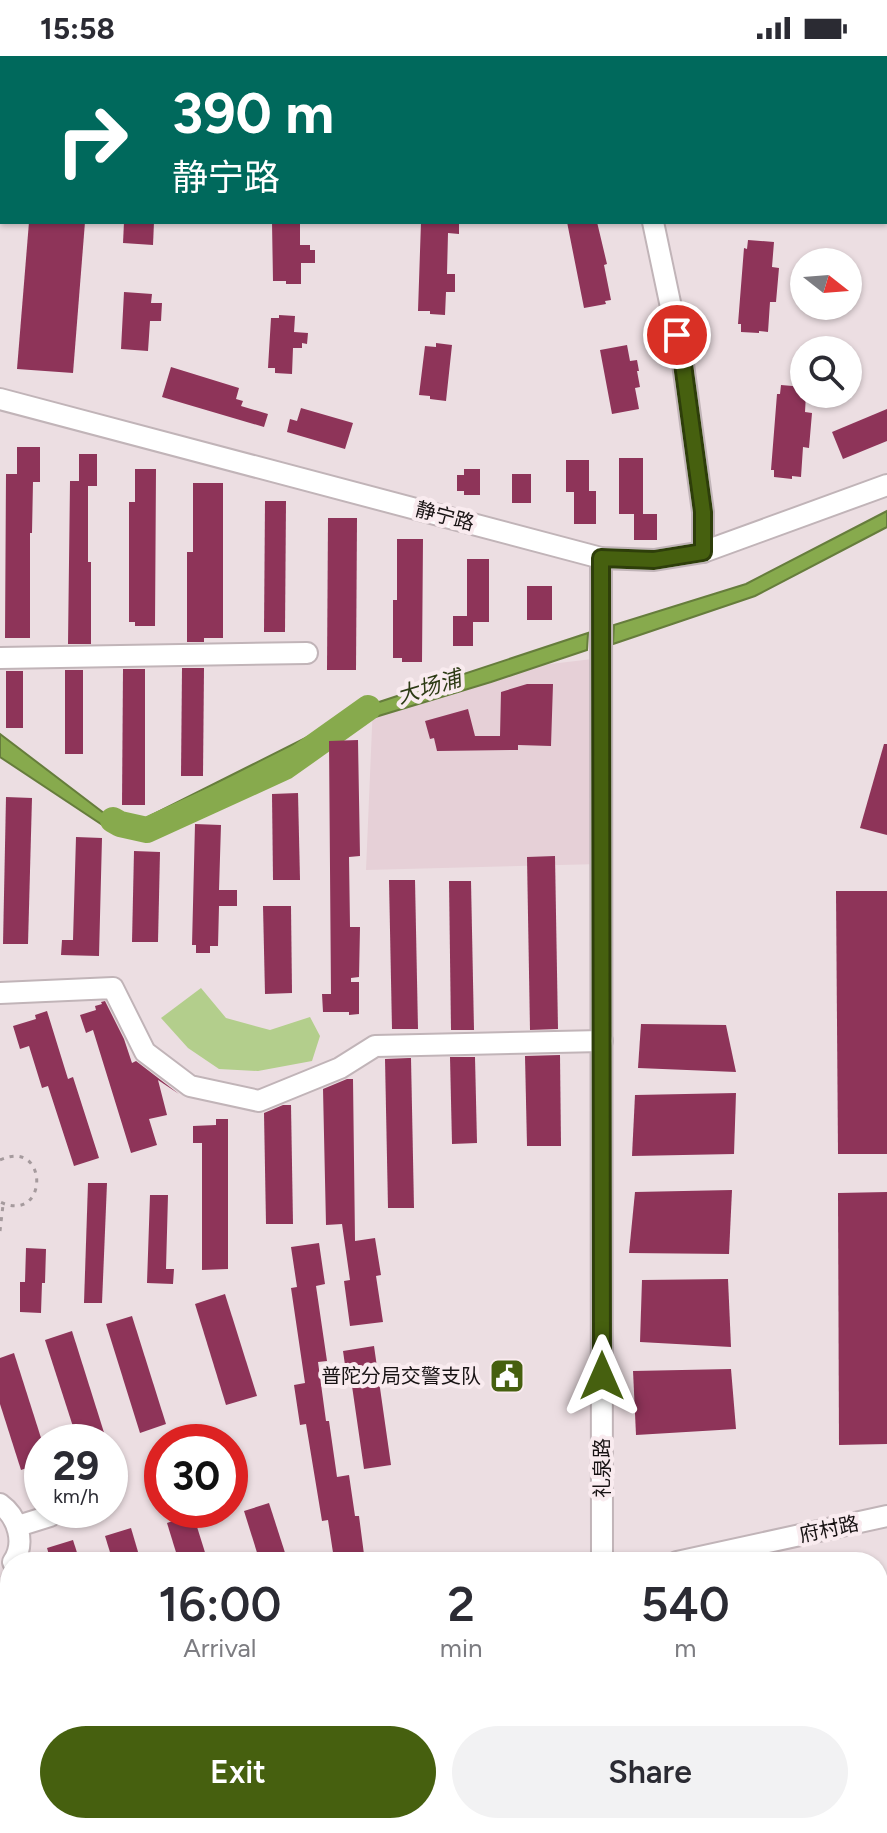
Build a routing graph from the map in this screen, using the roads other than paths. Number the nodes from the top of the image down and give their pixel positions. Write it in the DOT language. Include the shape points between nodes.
graph roads {
  1 [pos="653,224"];
  2 [pos="0,399"];
  3 [pos="887,485"];
  4 [pos="703,552"];
  5 [pos="601,558"];
  6 [pos="307,653"];
  7 [pos="0,658"];
  8 [pos="0,993"];
  9 [pos="602,1041"];
  10 [pos="0,1504"];
  11 [pos="887,1516"];
  12 [pos="24,1524"];
  13 [pos="18,1526"];
  14 [pos="18,1552"];
  15 [pos="602,1552"];
  16 [pos="723,1552"];
  1 -- 4 [label="street" via="683,364 703,512"];
  2 -- 5 [label="street, 静宁路"];
  3 -- 4 [label="street, 静宁路"];
  4 -- 5 [label="street, 静宁路" via="654,560"];
  5 -- 9 [label="street, 礼泉路"];
  6 -- 7 [label="street"];
  8 -- 9 [label="street" via="113,988 145,1052 190,1086 259,1101 340,1068 375,1046"];
  9 -- 15 [label="street, 礼泉路"];
  10 -- 13 [label="street"];
  11 -- 16 [label="street, 府村路"];
  12 -- 13 [label="street"];
  13 -- 14 [label="street"];
}
